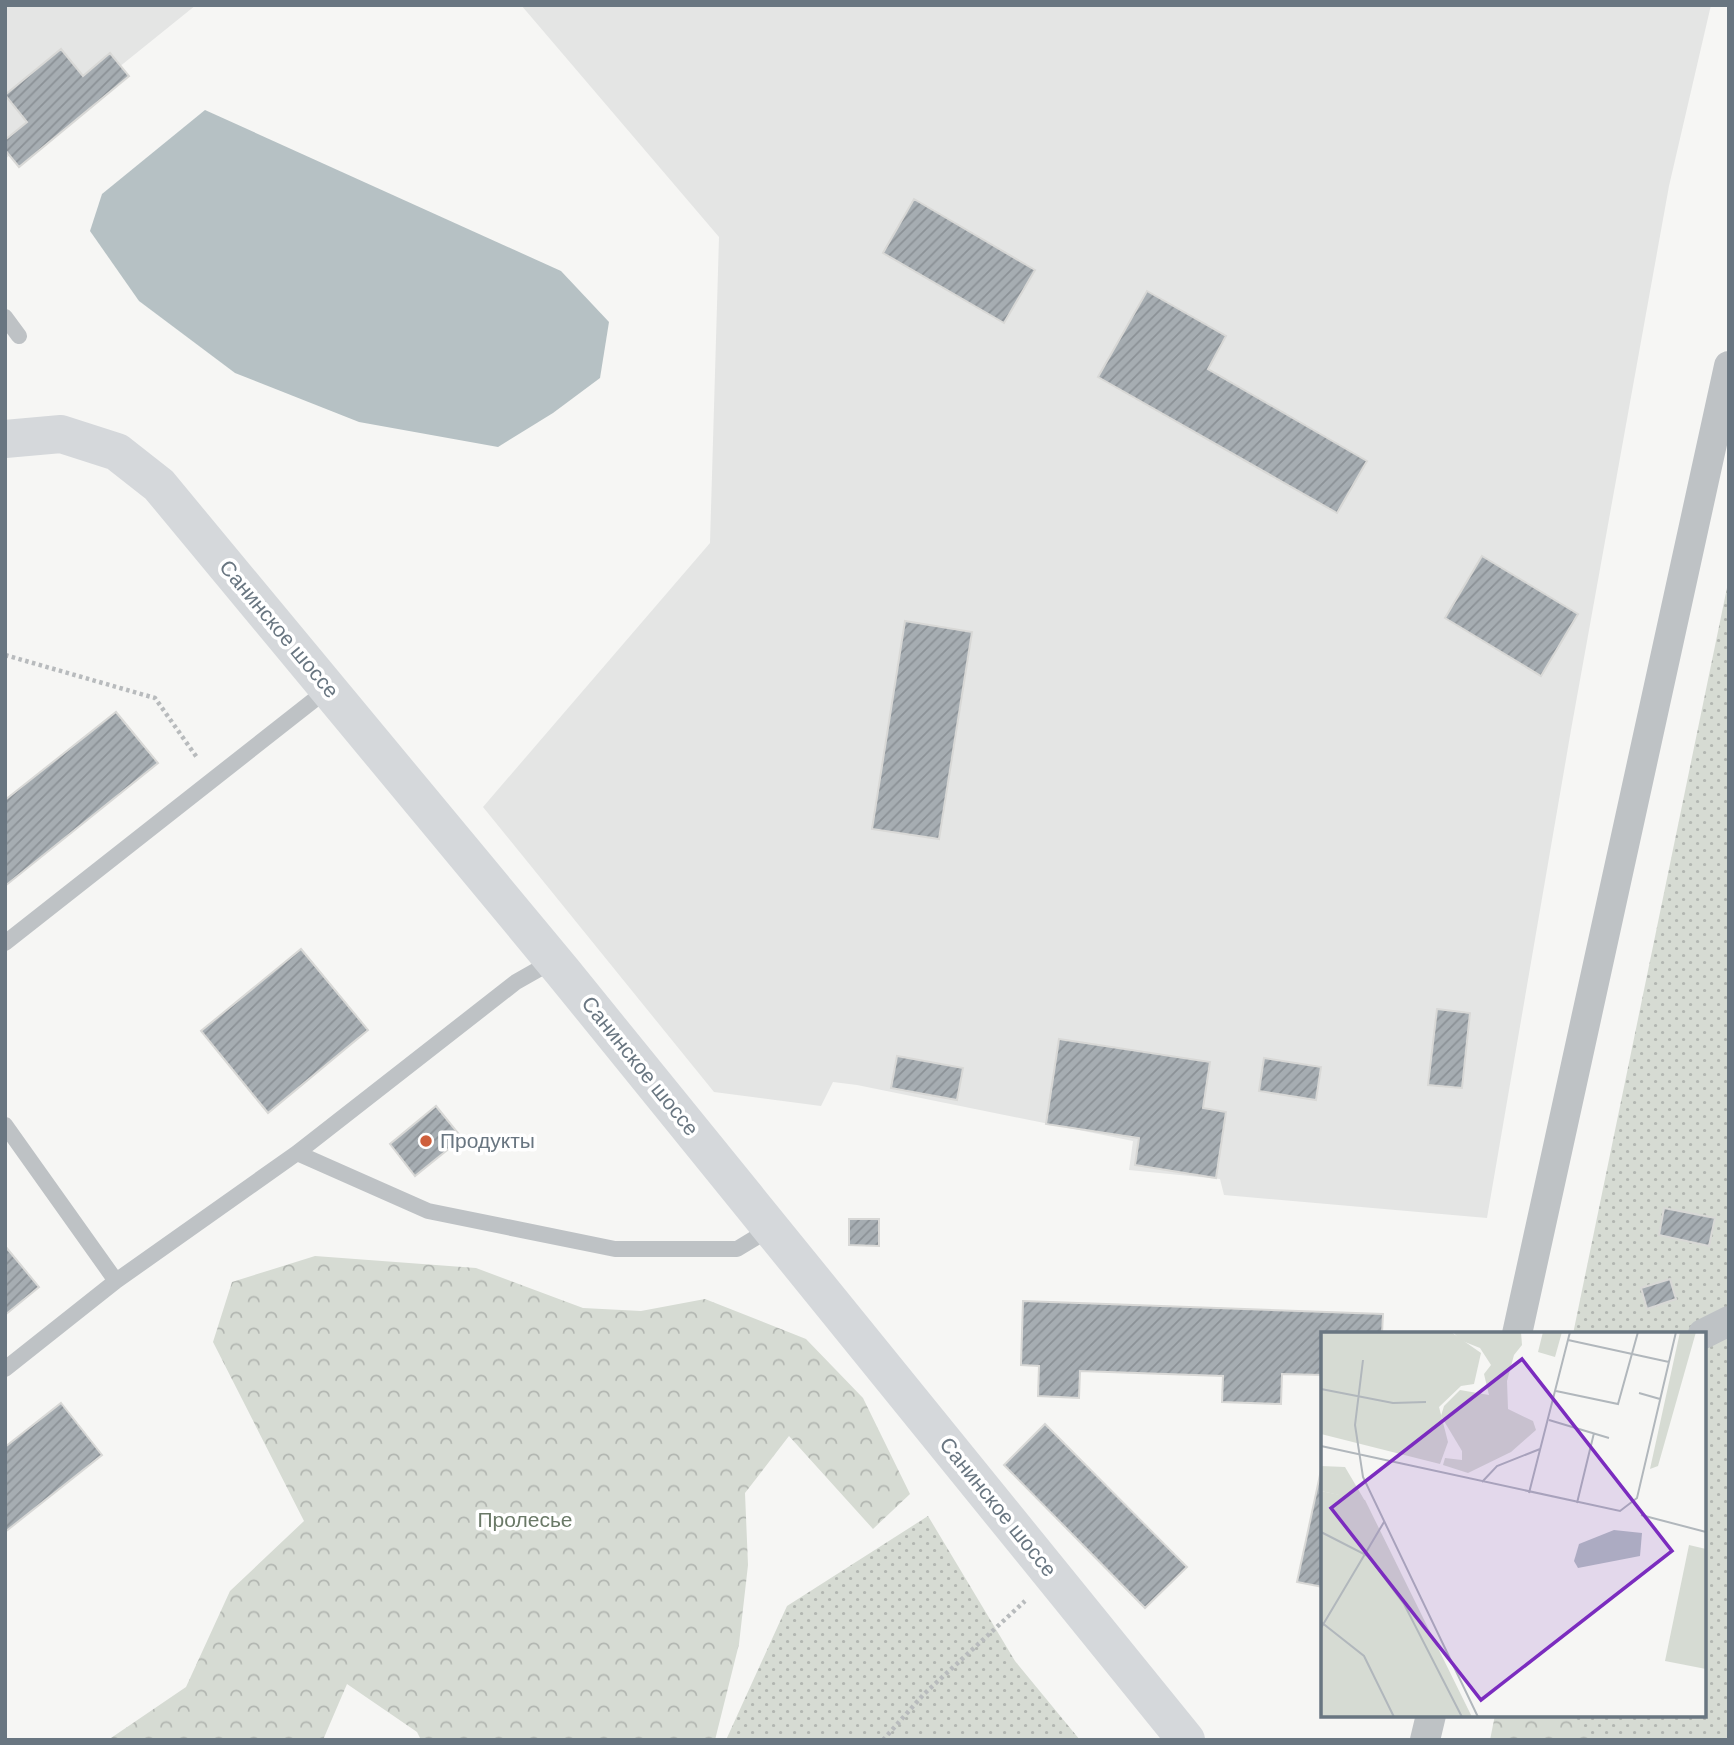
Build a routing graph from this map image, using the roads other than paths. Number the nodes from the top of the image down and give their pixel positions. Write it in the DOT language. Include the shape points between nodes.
graph roads {
  1 [pos="5,317"];
  2 [pos="19,336"];
  3 [pos="1729,366"];
  4 [pos="5,439"];
  5 [pos="328,689"];
  6 [pos="5,943"];
  7 [pos="554,961"];
  8 [pos="5,1125"];
  9 [pos="297,1153"];
  10 [pos="772,1228"];
  11 [pos="116,1281"];
  12 [pos="1729,1321"];
  13 [pos="1517,1332"];
  14 [pos="1706,1332"];
  15 [pos="5,1369"];
  16 [pos="1431,1717"];
  17 [pos="1186,1740"];
  18 [pos="1425,1740"];
  1 -- 2 [label="lane"];
  3 -- 13 [label="street"];
  4 -- 5 [label="street, Санинское шоссе" via="61,434 117,452 159,485"];
  5 -- 6 [label="lane"];
  5 -- 7 [label="street, Санинское шоссе"];
  7 -- 9 [label="lane" via="516,982"];
  7 -- 10 [label="street, Санинское шоссе"];
  8 -- 11 [label="lane"];
  9 -- 10 [label="lane" via="428,1210 615,1249 737,1249"];
  9 -- 11 [label="lane"];
  10 -- 17 [label="street, Санинское шоссе"];
  11 -- 15 [label="lane"];
  12 -- 14 [label="street"];
  16 -- 18 [label="street"];
}
